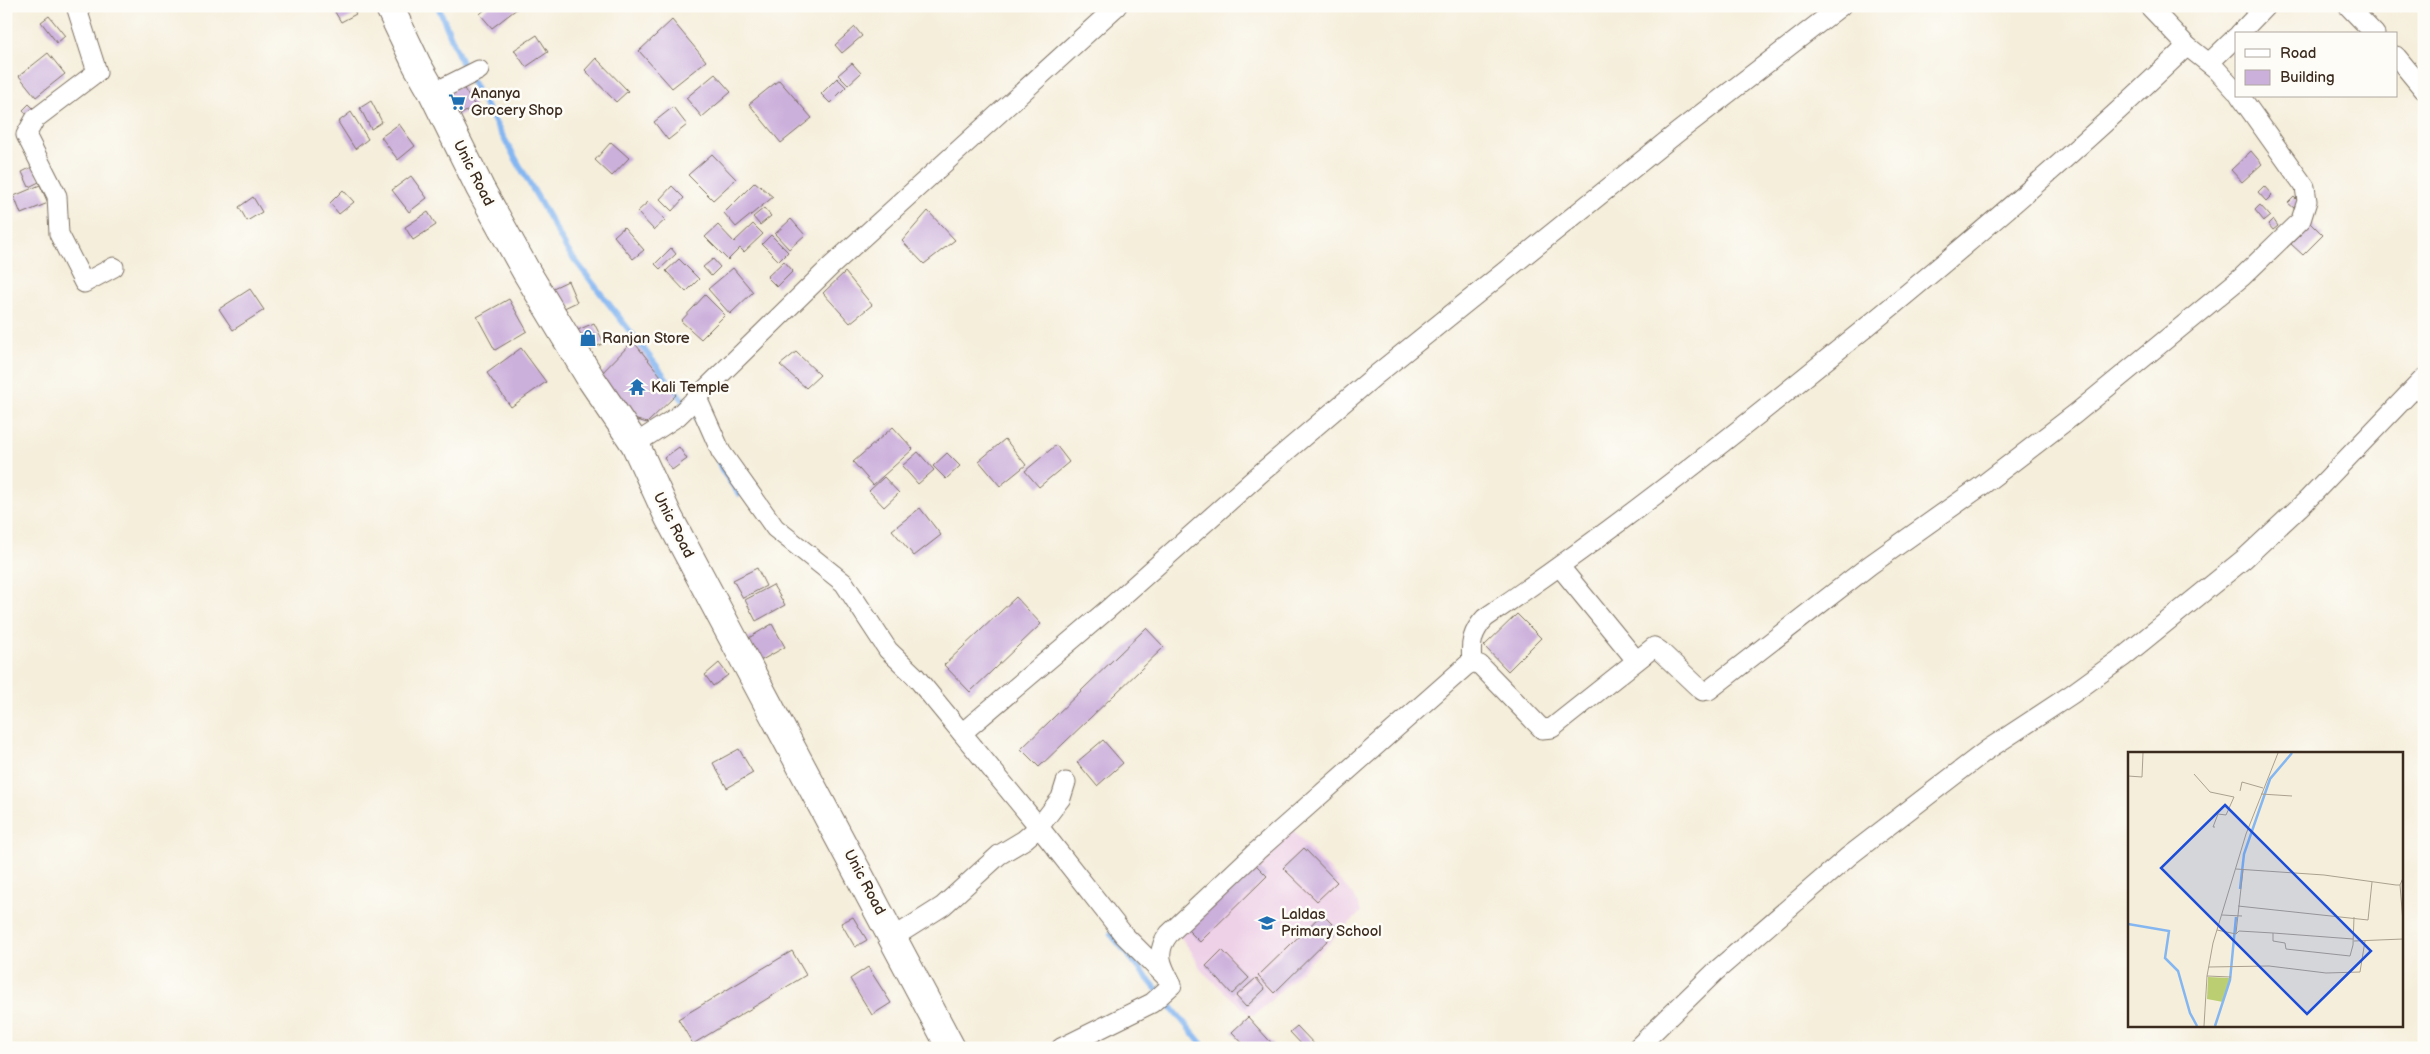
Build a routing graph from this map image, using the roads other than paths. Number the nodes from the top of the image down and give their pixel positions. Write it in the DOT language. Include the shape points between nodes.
graph roads {
  1 [pos="76,6"];
  2 [pos="390,6"];
  3 [pos="1117,6"];
  4 [pos="1842,6"];
  5 [pos="2149,6"];
  6 [pos="2266,6"];
  7 [pos="2348,6"];
  8 [pos="2241,32"];
  9 [pos="2374,32"];
  10 [pos="2235,38"];
  11 [pos="2187,46"];
  12 [pos="2398,58"];
  13 [pos="2209,63"];
  14 [pos="479,70"];
  15 [pos="444,87"];
  16 [pos="2235,90"];
  17 [pos="2424,90"];
  18 [pos="2241,98"];
  19 [pos="114,267"];
  20 [pos="2424,378"];
  21 [pos="697,398"];
  22 [pos="635,444"];
  23 [pos="1560,567"];
  24 [pos="1636,660"];
  25 [pos="1472,662"];
  26 [pos="962,733"];
  27 [pos="1066,782"];
  28 [pos="1033,832"];
  29 [pos="894,937"];
  30 [pos="1171,982"];
  31 [pos="952,1048"];
  32 [pos="1061,1048"];
  33 [pos="1637,1048"];
  1 -- 19 [label="street" via="97,72 34,119 26,135 57,196 59,234 84,283"];
  2 -- 15 [label="main road, Unic Road" via="417,65"];
  3 -- 21 [label="street" via="830,267"];
  4 -- 26 [label="street" via="1678,132 1376,375"];
  5 -- 11 [label="street"];
  6 -- 8 [label="street"];
  7 -- 9 [label="street"];
  10 -- 13 [label="street"];
  11 -- 13 [label="street"];
  11 -- 23 [label="street" via="2078,150 1958,254 1775,402"];
  12 -- 17 [label="street"];
  13 -- 16 [label="street"];
  14 -- 15 [label="street"];
  15 -- 22 [label="main road, Unic Road" via="480,188 591,379"];
  18 -- 24 [label="street" via="2298,175 2305,187 2307,201 2301,220 2242,277 2067,420 1870,565 1713,688 1703,691 1654,647"];
  20 -- 33 [label="street" via="2306,501 2244,558 2123,657 1987,750 1856,851 1716,971"];
  21 -- 22 [label="street" via="678,416"];
  21 -- 26 [label="street" via="721,452 775,528 844,583 888,650 915,676"];
  22 -- 29 [label="main road, Unic Road" via="669,518"];
  23 -- 24 [label="street"];
  23 -- 25 [label="street" via="1476,627 1471,643"];
  24 -- 25 [label="street" via="1547,730 1536,726 1484,668"];
  25 -- 30 [label="street" via="1257,851 1169,934 1159,953"];
  26 -- 28 [label="street"];
  27 -- 28 [label="street" via="1061,798"];
  28 -- 29 [label="street" via="999,854 944,906"];
  28 -- 30 [label="street" via="1124,935"];
  29 -- 31 [label="main road, Unic Road" via="914,981"];
  30 -- 32 [label="street" via="1152,1003"];
}
